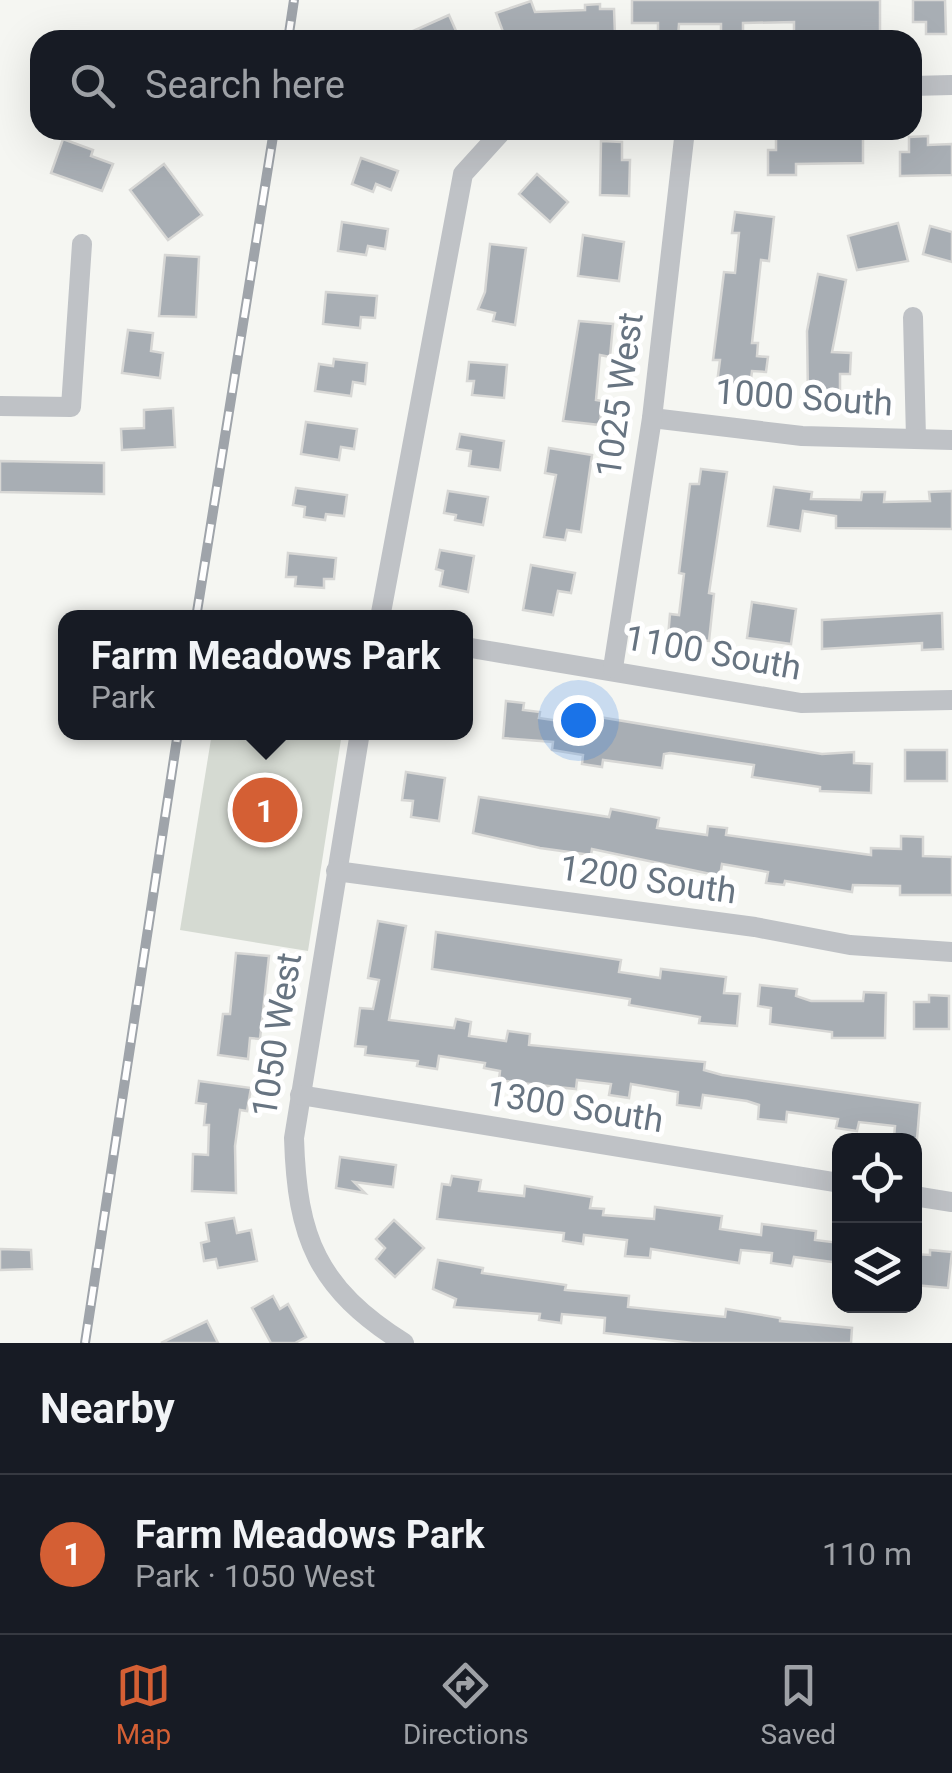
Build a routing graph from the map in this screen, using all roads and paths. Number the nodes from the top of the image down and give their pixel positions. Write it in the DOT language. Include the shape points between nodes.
graph roads {
  1 [pos="952,85"];
  2 [pos="922,86"];
  3 [pos="494,140"];
  4 [pos="684,140"];
  5 [pos="82,244"];
  6 [pos="914,317"];
  7 [pos="0,406"];
  8 [pos="652,418"];
  9 [pos="916,438"];
  10 [pos="952,440"];
  11 [pos="381,610"];
  12 [pos="473,648"];
  13 [pos="612,668"];
  14 [pos="952,700"];
  15 [pos="359,740"];
  16 [pos="336,871"];
  17 [pos="952,952"];
  18 [pos="300,1095"];
  19 [pos="832,1182"];
  20 [pos="922,1197"];
  21 [pos="952,1202"];
  22 [pos="378,1333"];
  23 [pos="404,1343"];
  1 -- 2 [label="street"];
  3 -- 11 [label="street" via="463,174 458,193"];
  4 -- 8 [label="street, 1025 West"];
  5 -- 7 [label="street" via="71,407"];
  6 -- 9 [label="street"];
  8 -- 9 [label="street, 1000 South" via="802,436"];
  8 -- 13 [label="street, 1025 West"];
  9 -- 10 [label="street, 1000 South"];
  12 -- 13 [label="street, 1100 South"];
  13 -- 14 [label="street, 1100 South" via="801,703"];
  15 -- 16 [label="street, 1050 West"];
  16 -- 17 [label="street, 1200 South" via="850,945"];
  16 -- 18 [label="street, 1050 West"];
  18 -- 19 [label="street, 1300 South"];
  18 -- 22 [label="street, 1050 West" via="294,1138 301,1221 324,1274"];
  20 -- 21 [label="street"];
  22 -- 23 [label="street, 1050 West"];
}
